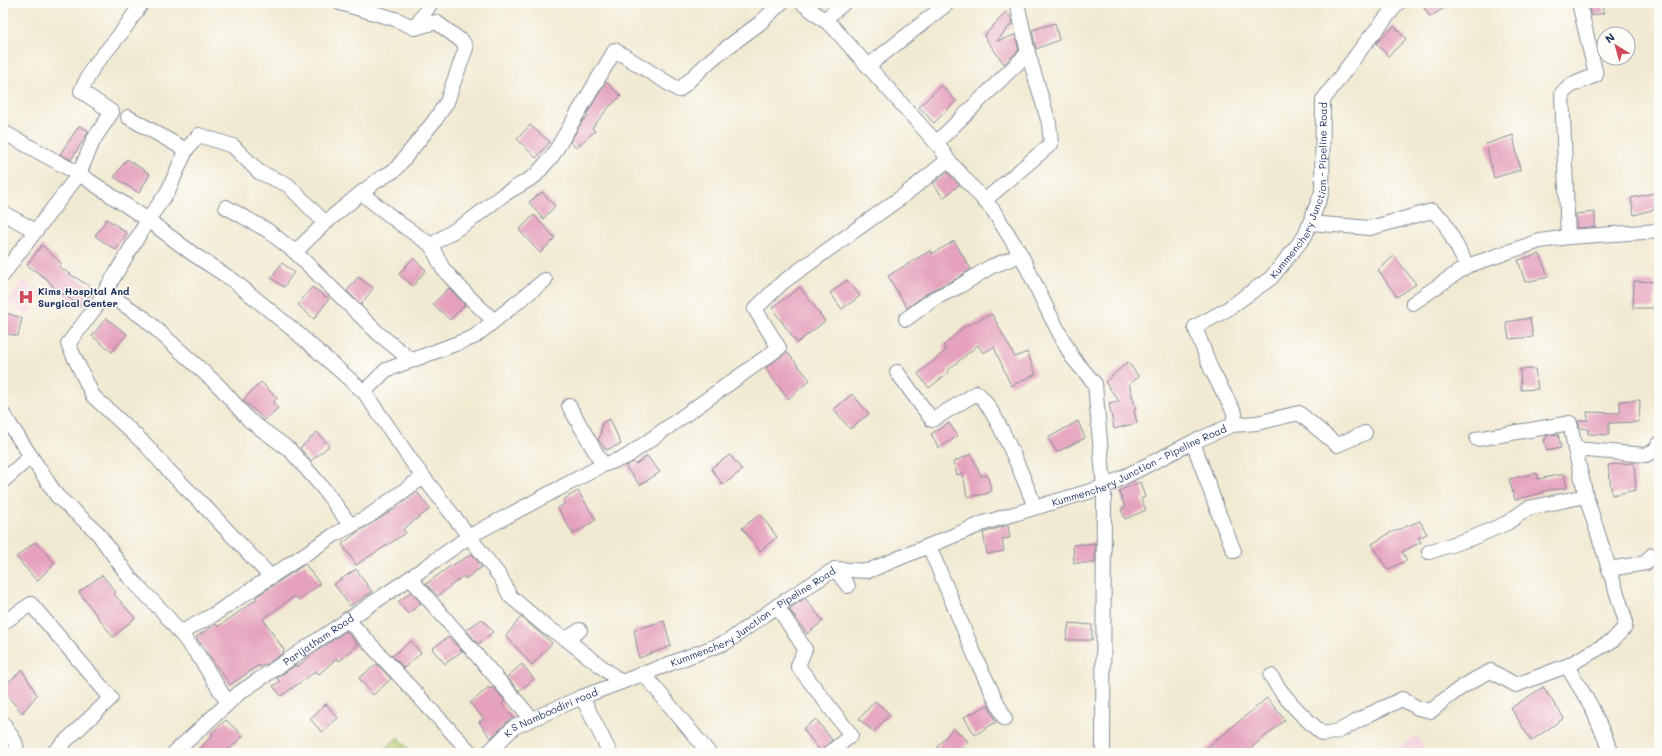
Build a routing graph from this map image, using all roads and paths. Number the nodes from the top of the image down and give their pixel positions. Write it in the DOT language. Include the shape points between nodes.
graph roads {
  1 [pos="142,3"];
  2 [pos="340,3"];
  3 [pos="431,3"];
  4 [pos="781,3"];
  5 [pos="802,3"];
  6 [pos="844,3"];
  7 [pos="948,3"];
  8 [pos="1017,3"];
  9 [pos="1398,3"];
  10 [pos="1579,3"];
  11 [pos="824,20"];
  12 [pos="415,28"];
  13 [pos="1028,53"];
  14 [pos="868,66"];
  15 [pos="128,117"];
  16 [pos="3,132"];
  17 [pos="936,143"];
  18 [pos="186,150"];
  19 [pos="948,160"];
  20 [pos="79,174"];
  21 [pos="361,193"];
  22 [pos="984,201"];
  23 [pos="226,207"];
  24 [pos="3,214"];
  25 [pos="148,220"];
  26 [pos="325,223"];
  27 [pos="1310,223"];
  28 [pos="36,231"];
  29 [pos="1659,231"];
  30 [pos="1568,237"];
  31 [pos="431,245"];
  32 [pos="295,252"];
  33 [pos="1021,255"];
  34 [pos="1467,266"];
  35 [pos="3,275"];
  36 [pos="545,280"];
  37 [pos="105,292"];
  38 [pos="1413,303"];
  39 [pos="906,318"];
  40 [pos="494,321"];
  41 [pos="412,360"];
  42 [pos="896,372"];
  43 [pos="364,392"];
  44 [pos="569,406"];
  45 [pos="3,414"];
  46 [pos="1232,425"];
  47 [pos="1365,433"];
  48 [pos="1477,438"];
  49 [pos="1193,442"];
  50 [pos="1659,444"];
  51 [pos="1576,449"];
  52 [pos="31,456"];
  53 [pos="603,465"];
  54 [pos="423,477"];
  55 [pos="3,481"];
  56 [pos="1104,487"];
  57 [pos="1586,496"];
  58 [pos="1035,507"];
  59 [pos="351,526"];
  60 [pos="470,536"];
  61 [pos="929,546"];
  62 [pos="1234,551"];
  63 [pos="1429,552"];
  64 [pos="1659,557"];
  65 [pos="835,569"];
  66 [pos="1610,569"];
  67 [pos="271,577"];
  68 [pos="410,578"];
  69 [pos="848,586"];
  70 [pos="777,606"];
  71 [pos="348,619"];
  72 [pos="3,623"];
  73 [pos="580,630"];
  74 [pos="180,633"];
  75 [pos="566,639"];
  76 [pos="1569,665"];
  77 [pos="643,673"];
  78 [pos="1271,676"];
  79 [pos="621,682"];
  80 [pos="582,697"];
  81 [pos="228,703"];
  82 [pos="532,719"];
  83 [pos="1005,719"];
  84 [pos="3,723"];
  85 [pos="18,753"];
  86 [pos="53,753"];
  87 [pos="174,753"];
  88 [pos="471,753"];
  89 [pos="488,753"];
  90 [pos="610,753"];
  91 [pos="709,753"];
  92 [pos="830,753"];
  93 [pos="1103,753"];
  94 [pos="1612,753"];
  1 -- 20 [label="street" via="94,67 81,91 112,112 94,139"];
  2 -- 12 [label="street" via="395,19"];
  3 -- 12 [label="street"];
  4 -- 31 [label="street" via="760,23 713,58 679,90 615,50 553,155 535,176"];
  5 -- 11 [label="street"];
  6 -- 11 [label="street"];
  7 -- 14 [label="street"];
  8 -- 13 [label="street"];
  9 -- 27 [label="street, Kummenchery Junction - Pipeline Road" via="1323,100 1322,192"];
  10 -- 30 [label="street" via="1596,75 1572,85 1562,93"];
  11 -- 14 [label="street"];
  12 -- 21 [label="street" via="436,22 463,42 465,52 448,102 435,120 396,170"];
  13 -- 17 [label="street"];
  13 -- 22 [label="street" via="1049,124 1051,144"];
  14 -- 17 [label="street"];
  15 -- 18 [label="street"];
  16 -- 20 [label="street"];
  17 -- 19 [label="street"];
  18 -- 25 [label="street" via="168,191"];
  18 -- 26 [label="street" via="199,135 233,146 259,172 288,185"];
  19 -- 22 [label="street"];
  19 -- 53 [label="street, Parijatham Road" via="903,196 783,282 755,310 779,348 626,457"];
  20 -- 25 [label="street"];
  20 -- 28 [label="street"];
  21 -- 26 [label="street"];
  21 -- 31 [label="street" via="402,226"];
  22 -- 33 [label="street" via="993,210"];
  23 -- 32 [label="street" via="267,230"];
  24 -- 28 [label="street"];
  25 -- 37 [label="street"];
  25 -- 43 [label="street" via="234,281"];
  26 -- 32 [label="street"];
  27 -- 34 [label="street" via="1370,228 1432,211 1443,220"];
  27 -- 46 [label="street, Kummenchery Junction - Pipeline Road" via="1305,236 1272,278 1226,310 1195,327 1211,369 1235,414"];
  28 -- 35 [label="street"];
  29 -- 30 [label="street"];
  30 -- 34 [label="street" via="1540,241"];
  31 -- 40 [label="street" via="443,269"];
  32 -- 41 [label="street" via="379,334"];
  33 -- 39 [label="street" via="990,267 935,298"];
  33 -- 56 [label="street" via="1072,357 1095,384"];
  34 -- 38 [label="street"];
  36 -- 40 [label="street"];
  37 -- 59 [label="street" via="144,318 220,387 249,420 290,450"];
  37 -- 67 [label="street" via="68,344 93,396 145,444"];
  40 -- 41 [label="street" via="474,337"];
  41 -- 43 [label="street" via="386,370"];
  42 -- 58 [label="street" via="932,420 977,393 981,396 1025,480"];
  43 -- 54 [label="street"];
  44 -- 53 [label="street"];
  45 -- 52 [label="street"];
  46 -- 47 [label="street" via="1257,423 1299,413 1337,445"];
  46 -- 49 [label="street, Kummenchery Junction - Pipeline Road"];
  48 -- 51 [label="street" via="1570,423"];
  49 -- 56 [label="street, Kummenchery Junction - Pipeline Road"];
  49 -- 62 [label="street"];
  50 -- 51 [label="street" via="1654,451 1646,455"];
  51 -- 57 [label="street"];
  52 -- 55 [label="street"];
  52 -- 74 [label="street" via="57,496 97,532 129,577"];
  53 -- 60 [label="street, Parijatham Road"];
  54 -- 59 [label="street"];
  54 -- 60 [label="street"];
  56 -- 58 [label="street, Kummenchery Junction - Pipeline Road"];
  56 -- 93 [label="street"];
  57 -- 63 [label="street" via="1528,508 1507,523"];
  57 -- 66 [label="street"];
  58 -- 61 [label="street, Kummenchery Junction - Pipeline Road" via="984,523"];
  59 -- 67 [label="street"];
  60 -- 68 [label="street, Parijatham Road"];
  60 -- 75 [label="street" via="501,578 510,596 545,626"];
  61 -- 65 [label="street, Kummenchery Junction - Pipeline Road" via="868,571"];
  61 -- 83 [label="street" via="978,663"];
  64 -- 66 [label="street" via="1652,555 1646,563"];
  65 -- 69 [label="street"];
  65 -- 70 [label="street, Kummenchery Junction - Pipeline Road"];
  66 -- 76 [label="street" via="1625,619 1625,627 1612,641"];
  67 -- 74 [label="street"];
  68 -- 71 [label="street, Parijatham Road"];
  68 -- 82 [label="street"];
  70 -- 77 [label="street, Kummenchery Junction - Pipeline Road" via="727,642"];
  70 -- 92 [label="street" via="805,649 798,666 851,735"];
  71 -- 81 [label="street, Parijatham Road" via="238,692"];
  71 -- 88 [label="street"];
  72 -- 86 [label="street" via="31,604 111,698"];
  73 -- 75 [label="street"];
  74 -- 81 [label="street" via="198,655"];
  75 -- 79 [label="street"];
  76 -- 78 [label="street" via="1516,686 1491,671 1478,677 1431,711 1418,708 1402,699 1339,731 1323,734 1282,694"];
  76 -- 94 [label="street" via="1567,666 1591,706"];
  77 -- 79 [label="street, Kummenchery Junction - Pipeline Road"];
  77 -- 91 [label="street"];
  79 -- 80 [label="street, K S Namboodiri road"];
  80 -- 82 [label="street, K S Namboodiri road"];
  80 -- 90 [label="street"];
  81 -- 87 [label="street, Parijatham Road"];
  82 -- 89 [label="street, K S Namboodiri road" via="514,727"];
  84 -- 85 [label="street" via="15,742"];
}
